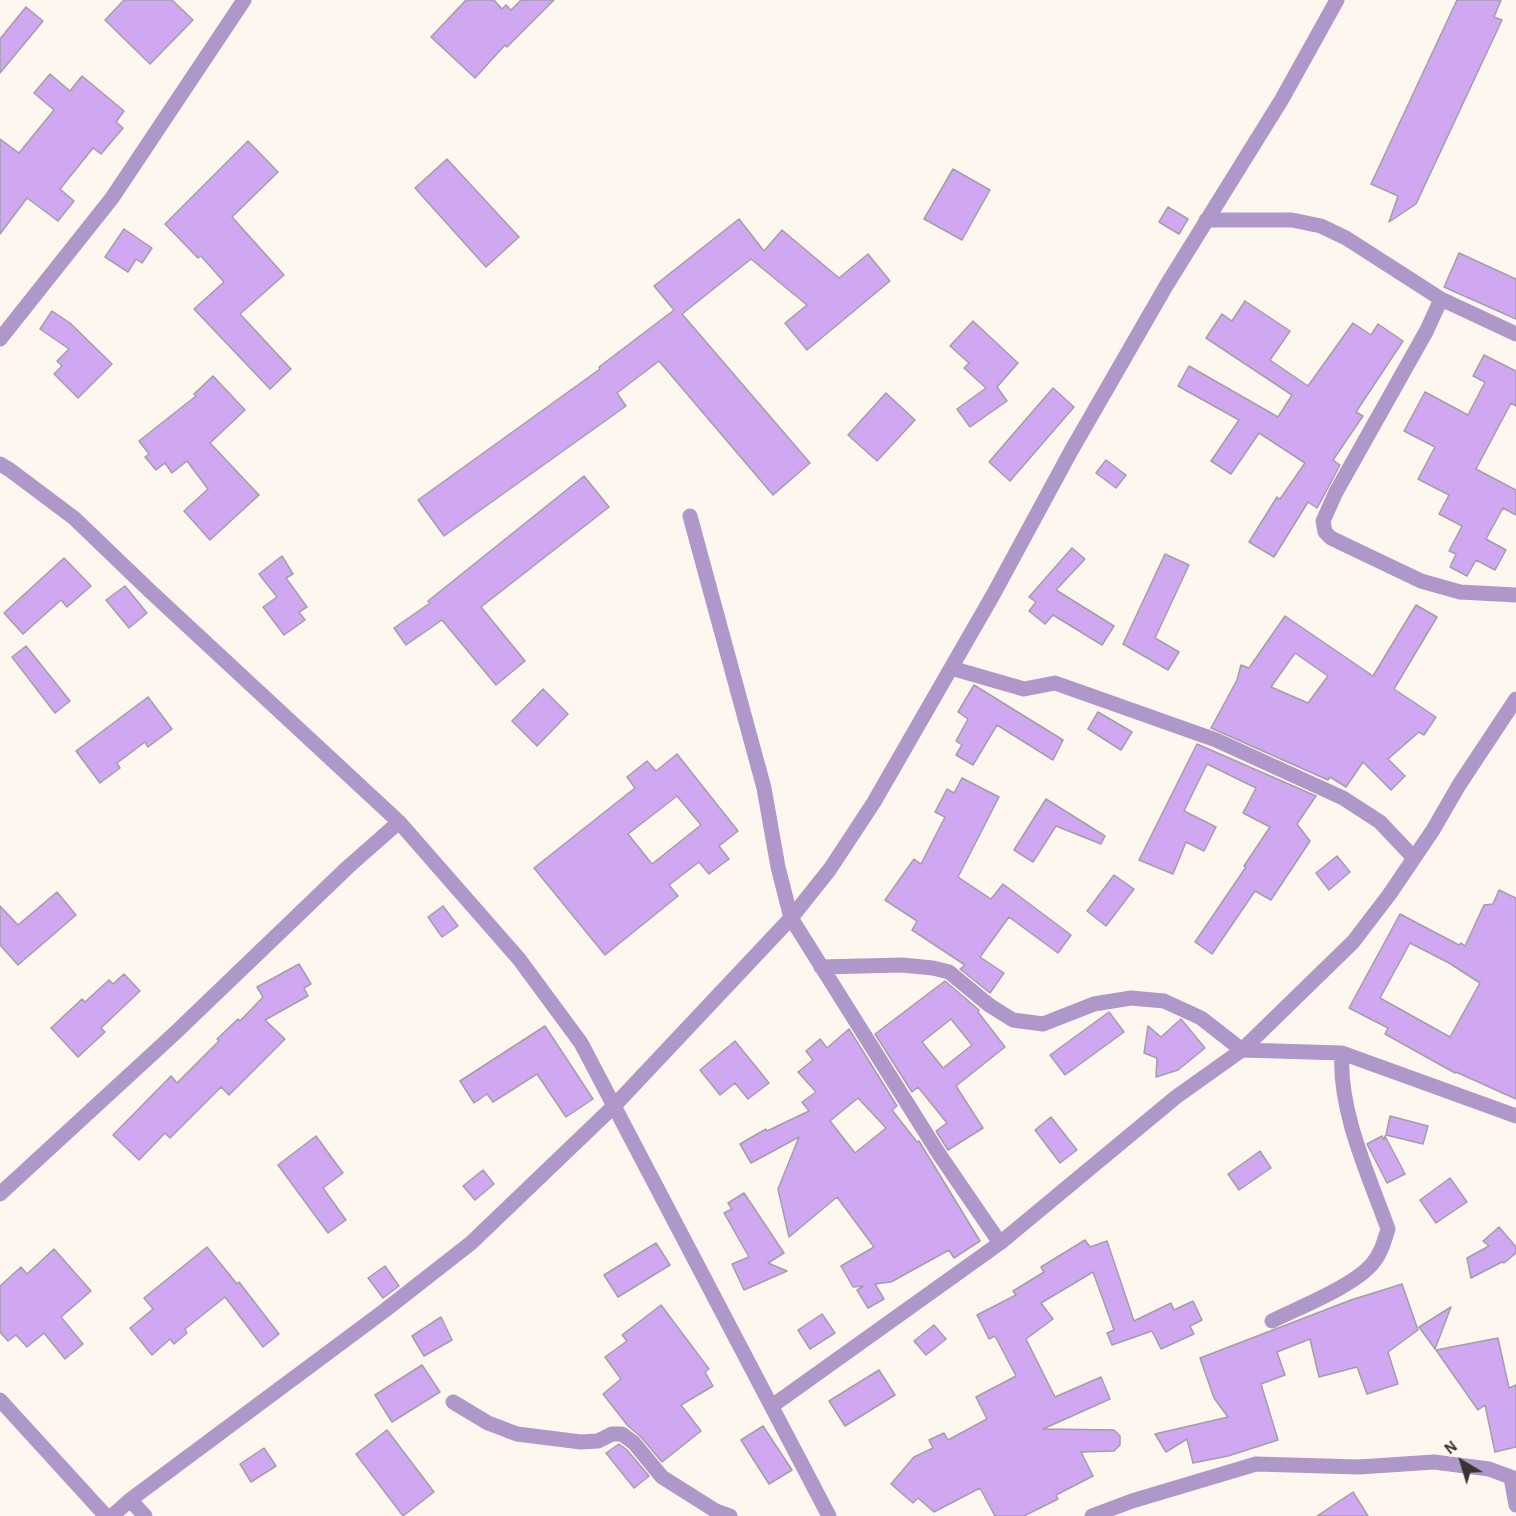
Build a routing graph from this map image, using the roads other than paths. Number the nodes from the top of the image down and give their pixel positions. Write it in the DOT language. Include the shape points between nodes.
graph roads {
  1 [pos="244,0"];
  2 [pos="1337,0"];
  3 [pos="1206,220"];
  4 [pos="1441,299"];
  5 [pos="1516,334"];
  6 [pos="0,339"];
  7 [pos="0,464"];
  8 [pos="690,516"];
  9 [pos="1516,595"];
  10 [pos="951,668"];
  11 [pos="1516,699"];
  12 [pos="399,822"];
  13 [pos="1414,858"];
  14 [pos="791,918"];
  15 [pos="821,967"];
  16 [pos="1242,1050"];
  17 [pos="1342,1053"];
  18 [pos="614,1106"];
  19 [pos="1516,1116"];
  20 [pos="0,1194"];
  21 [pos="1000,1243"];
  22 [pos="1272,1321"];
  23 [pos="0,1400"];
  24 [pos="453,1402"];
  25 [pos="772,1406"];
  26 [pos="1513,1478"];
  27 [pos="130,1500"];
  28 [pos="1516,1505"];
  29 [pos="106,1516"];
  30 [pos="112,1516"];
  31 [pos="145,1516"];
  32 [pos="730,1516"];
  33 [pos="829,1516"];
  34 [pos="1092,1516"];
  1 -- 6 [label="street" via="112,198"];
  2 -- 3 [label="street" via="1282,99"];
  3 -- 4 [label="street" via="1292,220 1321,226 1346,237"];
  3 -- 10 [label="street" via="1083,430"];
  4 -- 5 [label="street"];
  4 -- 9 [label="street" via="1336,492 1323,521 1325,532 1421,581 1460,592"];
  7 -- 12 [label="street" via="74,518"];
  8 -- 14 [label="street" via="764,788"];
  10 -- 13 [label="street" via="1024,689 1055,683 1216,740 1343,798 1380,822"];
  10 -- 14 [label="street" via="874,802 830,869"];
  11 -- 13 [label="street"];
  12 -- 18 [label="street" via="519,959 580,1043"];
  12 -- 20 [label="street"];
  13 -- 16 [label="street" via="1353,942"];
  14 -- 15 [label="street"];
  14 -- 18 [label="street"];
  15 -- 16 [label="street" via="902,965 949,972 1013,1020 1043,1024 1094,1004 1131,998 1164,1002 1201,1018"];
  15 -- 21 [label="street"];
  16 -- 17 [label="street"];
  16 -- 21 [label="street" via="1176,1097"];
  17 -- 19 [label="street"];
  17 -- 22 [label="street" via="1346,1111 1388,1229 1383,1247 1361,1275"];
  18 -- 25 [label="street"];
  18 -- 27 [label="street" via="471,1243"];
  21 -- 25 [label="street"];
  23 -- 29 [label="street"];
  24 -- 32 [label="street" via="488,1424 517,1434 581,1442 622,1434 662,1477"];
  25 -- 33 [label="street"];
  26 -- 28 [label="street"];
  26 -- 34 [label="street" via="1489,1468 1434,1462 1359,1467 1256,1464"];
  27 -- 30 [label="street"];
  27 -- 31 [label="street"];
}
